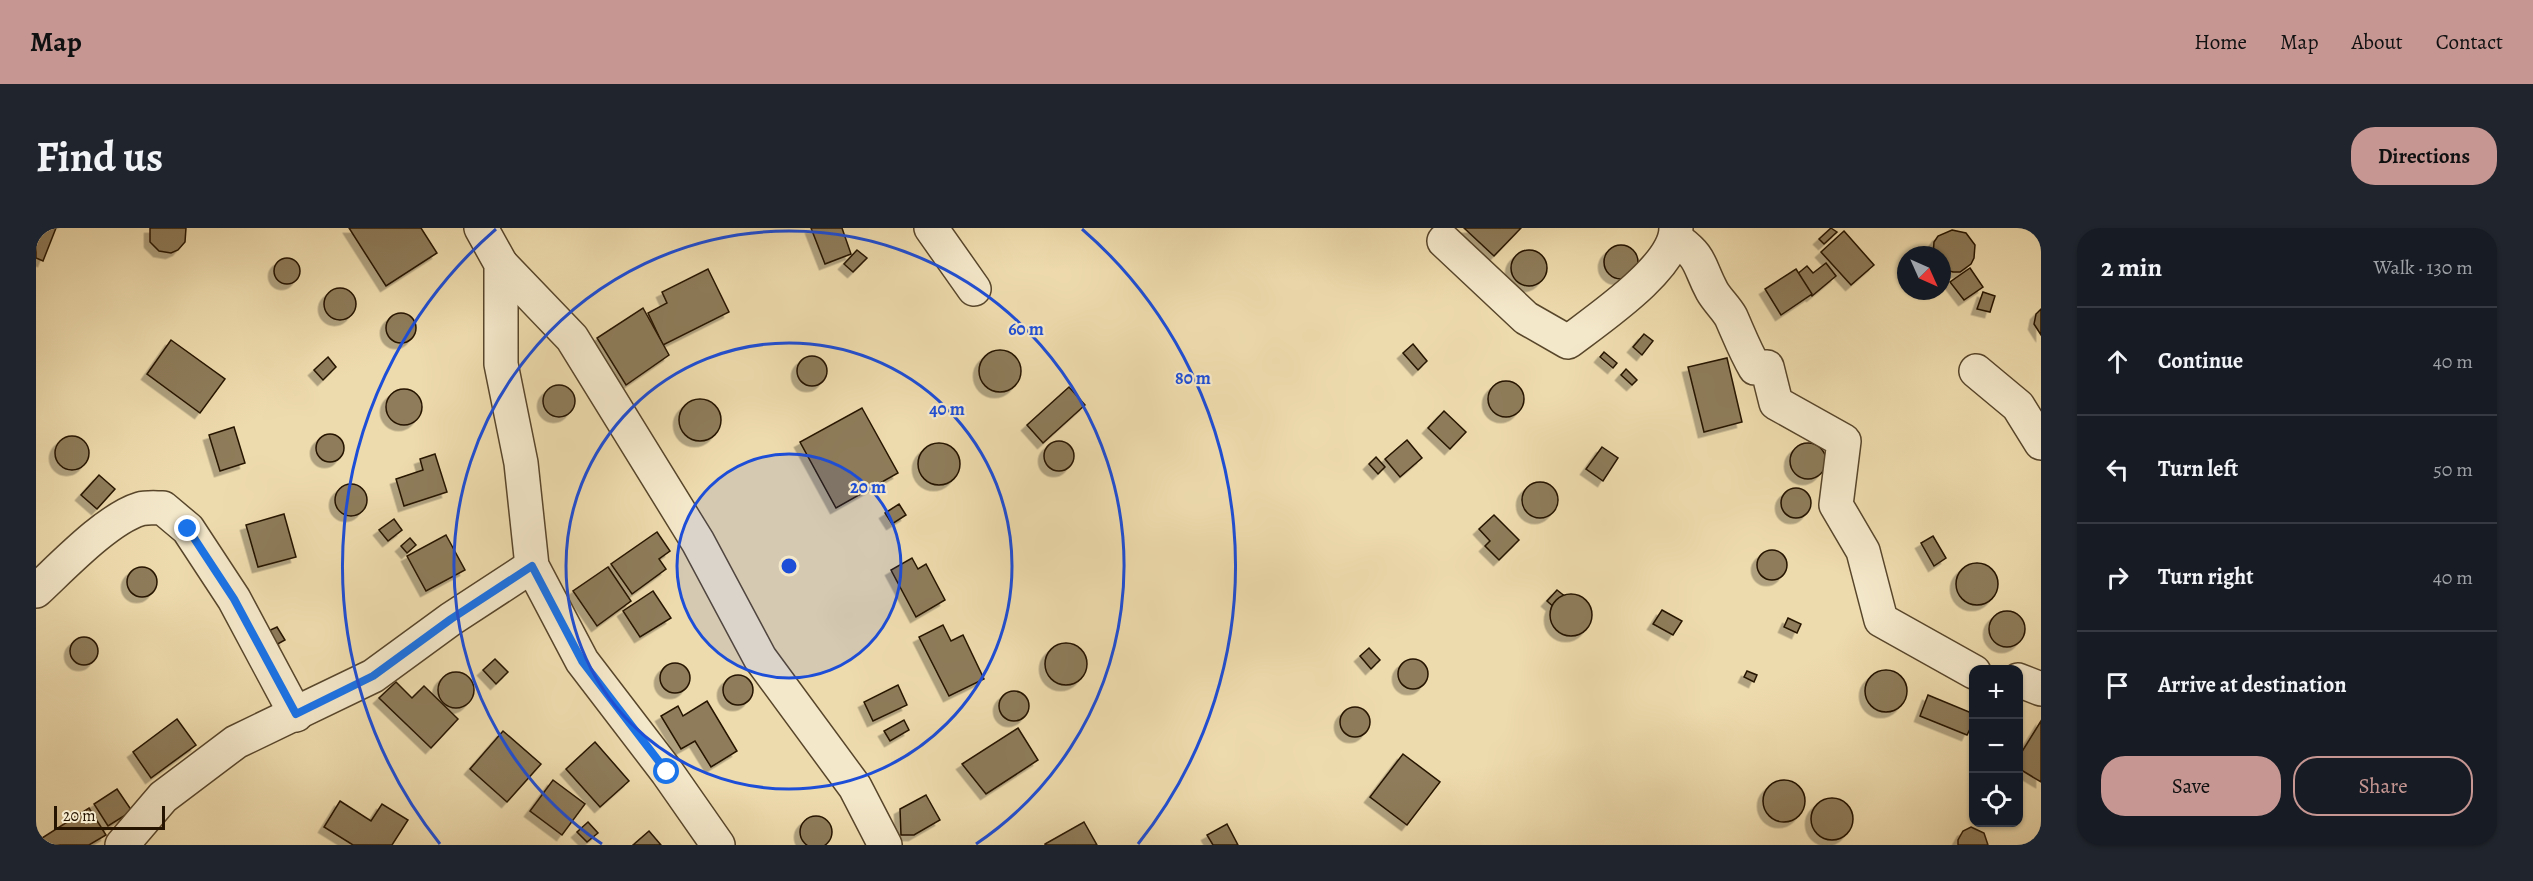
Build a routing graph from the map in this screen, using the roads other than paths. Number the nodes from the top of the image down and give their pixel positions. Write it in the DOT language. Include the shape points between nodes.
graph roads {
  1 [pos="481,228"];
  2 [pos="931,228"];
  3 [pos="1676,234"];
  4 [pos="1444,241"];
  5 [pos="501,264"];
  6 [pos="974,289"];
  7 [pos="1976,371"];
  8 [pos="2041,443"];
  9 [pos="532,566"];
  10 [pos="36,591"];
  11 [pos="1969,669"];
  12 [pos="2023,682"];
  13 [pos="2041,689"];
  14 [pos="296,714"];
  15 [pos="122,845"];
  16 [pos="718,845"];
  17 [pos="885,845"];
  1 -- 5 [label="street"];
  2 -- 6 [label="street"];
  3 -- 4 [label="street" via="1666,258 1636,288 1568,342 1526,318"];
  3 -- 11 [label="street" via="1703,266 1712,291 1731,316 1742,347 1755,368 1767,367 1776,403 1844,441 1836,505 1863,551 1881,620"];
  5 -- 9 [label="street" via="501,364 521,463"];
  5 -- 17 [label="street" via="572,338 698,542 760,658 855,787"];
  7 -- 8 [label="street" via="2018,406"];
  9 -- 14 [label="street" via="373,676"];
  9 -- 16 [label="street" via="582,661"];
  10 -- 14 [label="street" via="117,522 140,509 163,508 188,529 234,599"];
  12 -- 13 [label="street"];
  14 -- 15 [label="street" via="236,742 163,797"];
}
